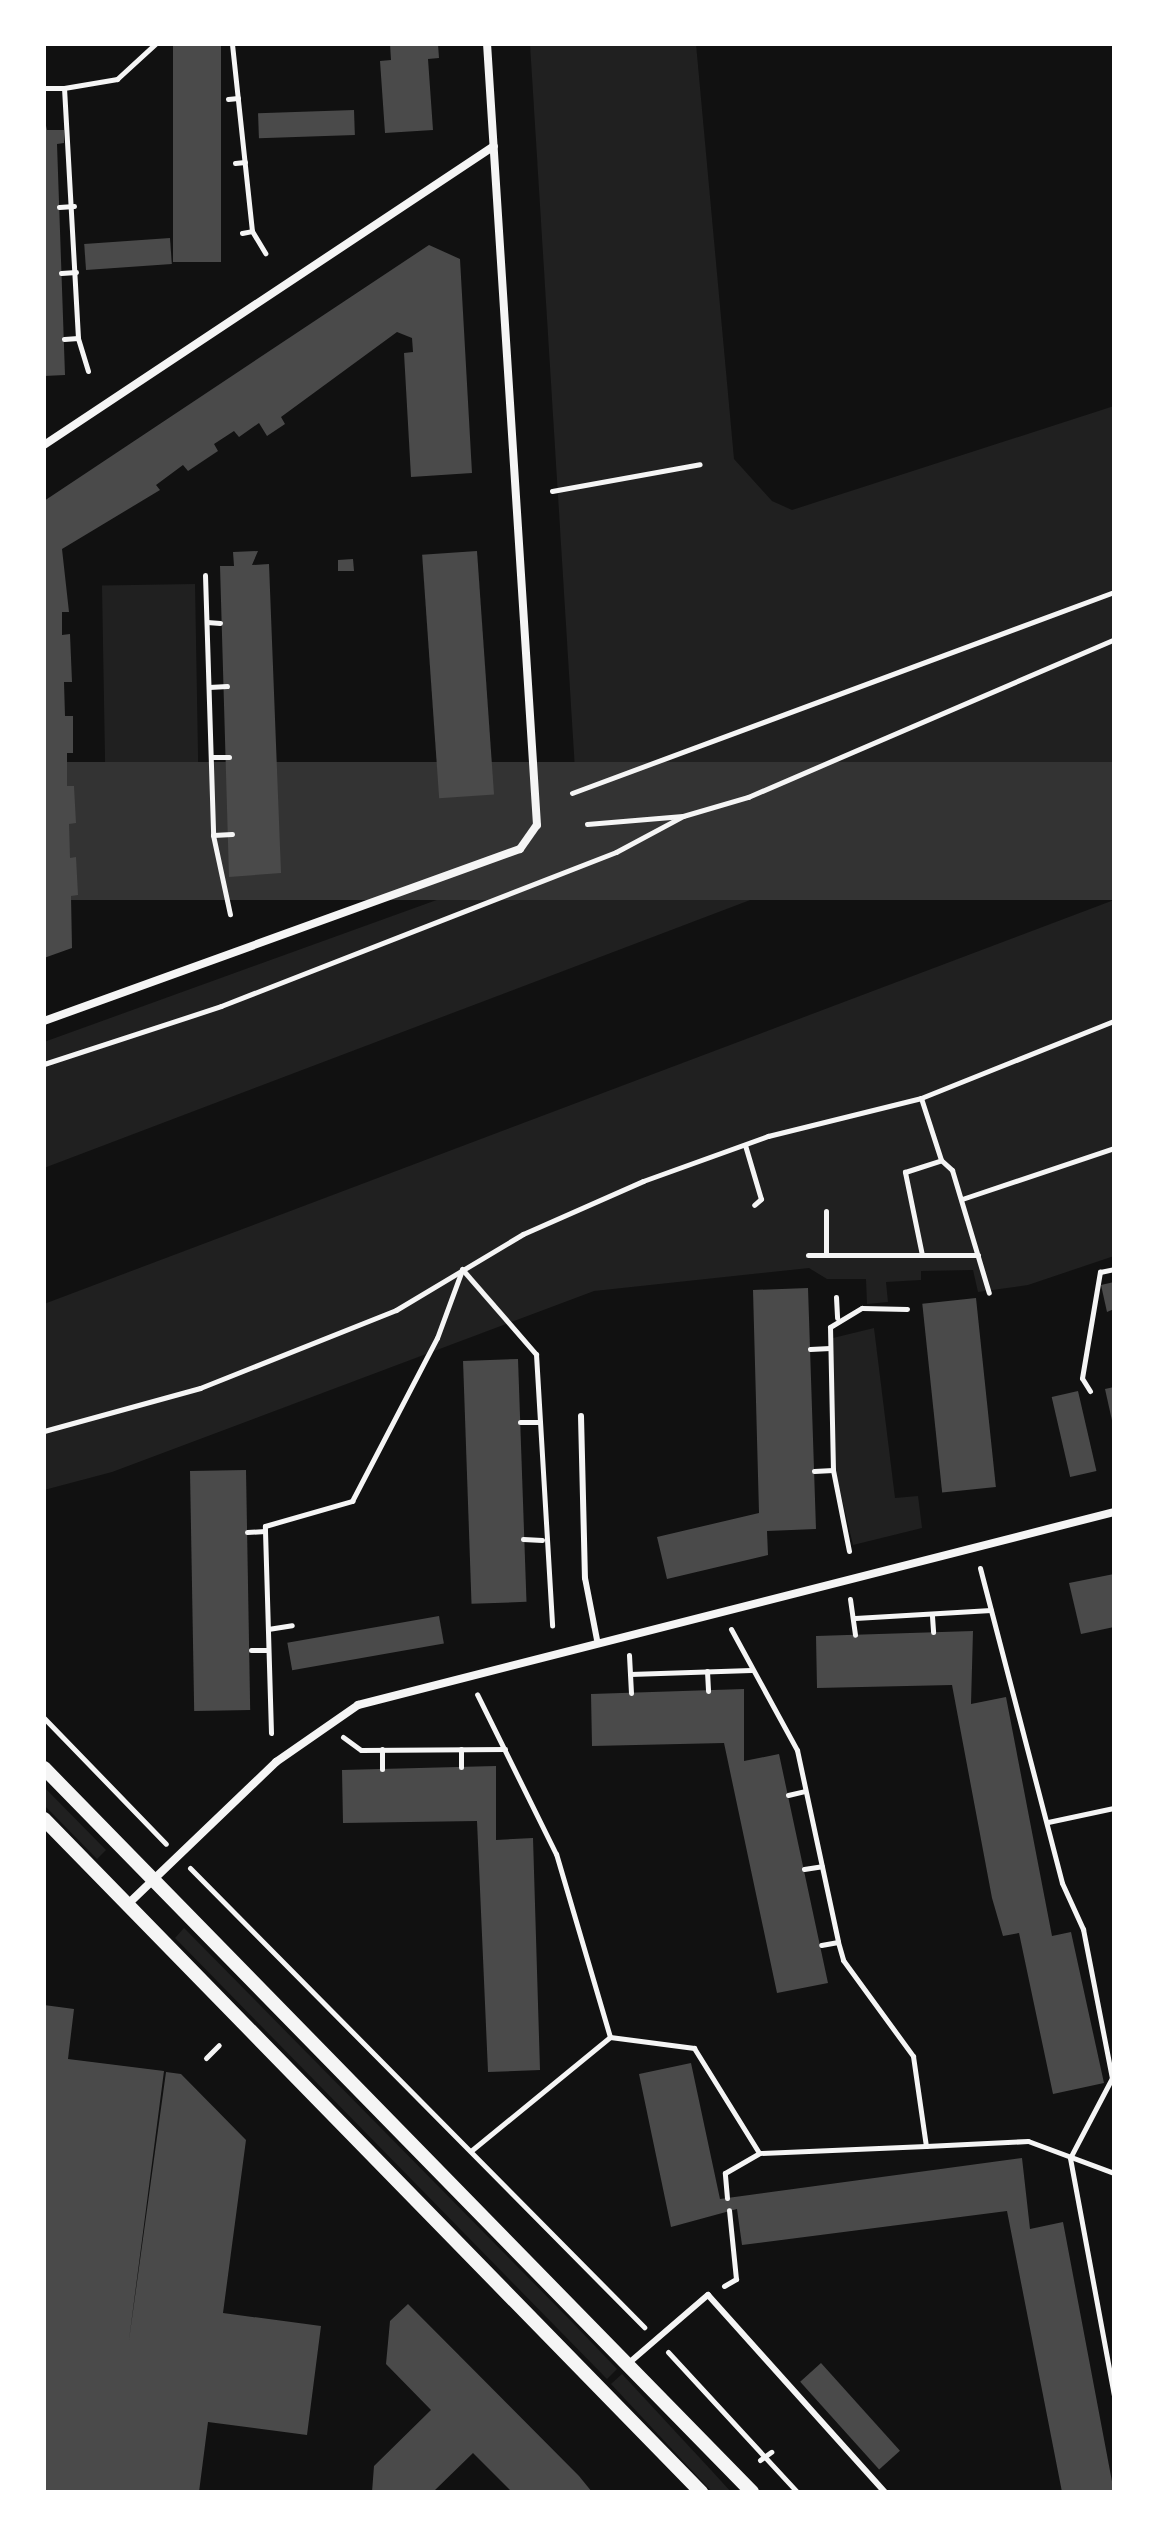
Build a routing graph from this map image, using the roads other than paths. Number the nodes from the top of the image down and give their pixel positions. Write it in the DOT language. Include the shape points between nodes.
graph roads {
  1 [pos="487,44"];
  2 [pos="494,146"];
  3 [pos="44,445"];
  4 [pos="44,1021"];
  5 [pos="581,1416"];
  6 [pos="1114,1512"];
  7 [pos="597,1640"];
  8 [pos="44,1768"];
  9 [pos="44,1819"];
  10 [pos="154,1877"];
  11 [pos="128,1904"];
  12 [pos="630,2362"];
  13 [pos="701,2492"];
  14 [pos="752,2492"];
  15 [pos="885,2492"];
  1 -- 2 [label="street"];
  2 -- 3 [label="street"];
  2 -- 4 [label="street" via="537,825 520,849"];
  5 -- 7 [label="lane" via="585,1578"];
  6 -- 7 [label="street"];
  7 -- 10 [label="street" via="398,1691 324,1723"];
  8 -- 10 [label="street"];
  9 -- 11 [label="street"];
  10 -- 11 [label="street"];
  10 -- 12 [label="street"];
  11 -- 13 [label="street"];
  12 -- 14 [label="street"];
  12 -- 15 [label="lane" via="708,2295"];
}
